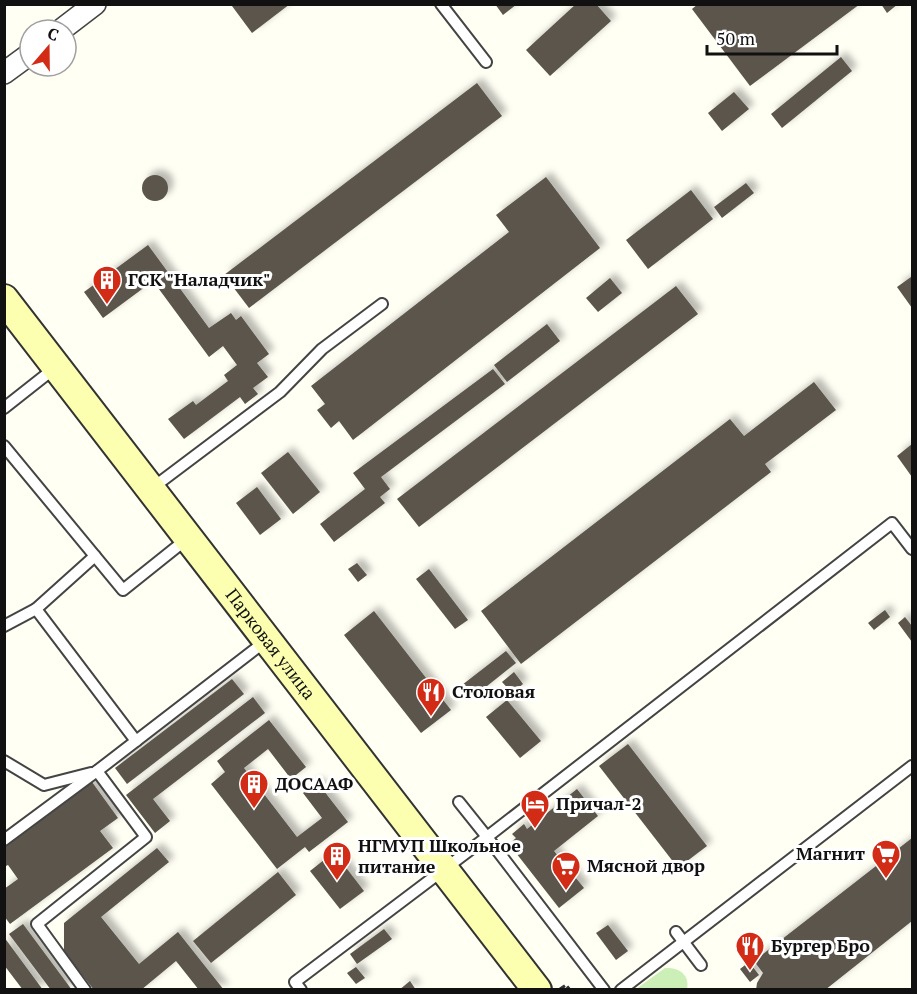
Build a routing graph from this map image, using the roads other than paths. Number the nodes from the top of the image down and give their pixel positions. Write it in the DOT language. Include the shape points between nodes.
graph roads {
  1 [pos="95,4"];
  2 [pos="441,4"];
  3 [pos="77,18"];
  4 [pos="486,62"];
  5 [pos="18,63"];
  6 [pos="4,73"];
  7 [pos="4,300"];
  8 [pos="382,304"];
  9 [pos="56,367"];
  10 [pos="4,408"];
  11 [pos="4,446"];
  12 [pos="151,489"];
  13 [pos="188,538"];
  14 [pos="912,549"];
  15 [pos="95,556"];
  16 [pos="36,609"];
  17 [pos="4,626"];
  18 [pos="267,640"];
  19 [pos="136,741"];
  20 [pos="4,761"];
  21 [pos="912,766"];
  22 [pos="97,771"];
  23 [pos="459,802"];
  24 [pos="487,837"];
  25 [pos="4,840"];
  26 [pos="444,870"];
  27 [pos="676,932"];
  28 [pos="684,942"];
  29 [pos="701,965"];
  30 [pos="86,990"];
  31 [pos="301,990"];
  32 [pos="537,990"];
  33 [pos="604,990"];
  34 [pos="621,990"];
  1 -- 3 [label="street"];
  2 -- 4 [label="lane"];
  5 -- 6 [label="street"];
  7 -- 9 [label="main road, Парковая улица"];
  8 -- 12 [label="lane" via="322,349 280,392"];
  9 -- 10 [label="lane"];
  9 -- 12 [label="main road, Парковая улица"];
  11 -- 15 [label="lane"];
  12 -- 13 [label="main road, Парковая улица"];
  13 -- 15 [label="lane" via="123,590"];
  13 -- 18 [label="main road, Парковая улица"];
  14 -- 24 [label="lane" via="892,523"];
  15 -- 16 [label="lane"];
  16 -- 17 [label="lane"];
  16 -- 19 [label="lane"];
  18 -- 19 [label="lane"];
  18 -- 26 [label="main road, Парковая улица"];
  19 -- 22 [label="lane"];
  20 -- 22 [label="lane" via="44,785"];
  21 -- 28 [label="lane"];
  22 -- 25 [label="lane"];
  22 -- 30 [label="lane" via="146,837 37,924"];
  23 -- 24 [label="lane"];
  24 -- 26 [label="lane"];
  24 -- 33 [label="lane"];
  26 -- 31 [label="lane" via="295,982"];
  26 -- 32 [label="main road, Парковая улица"];
  27 -- 28 [label="lane"];
  28 -- 29 [label="lane"];
  28 -- 34 [label="lane"];
}
